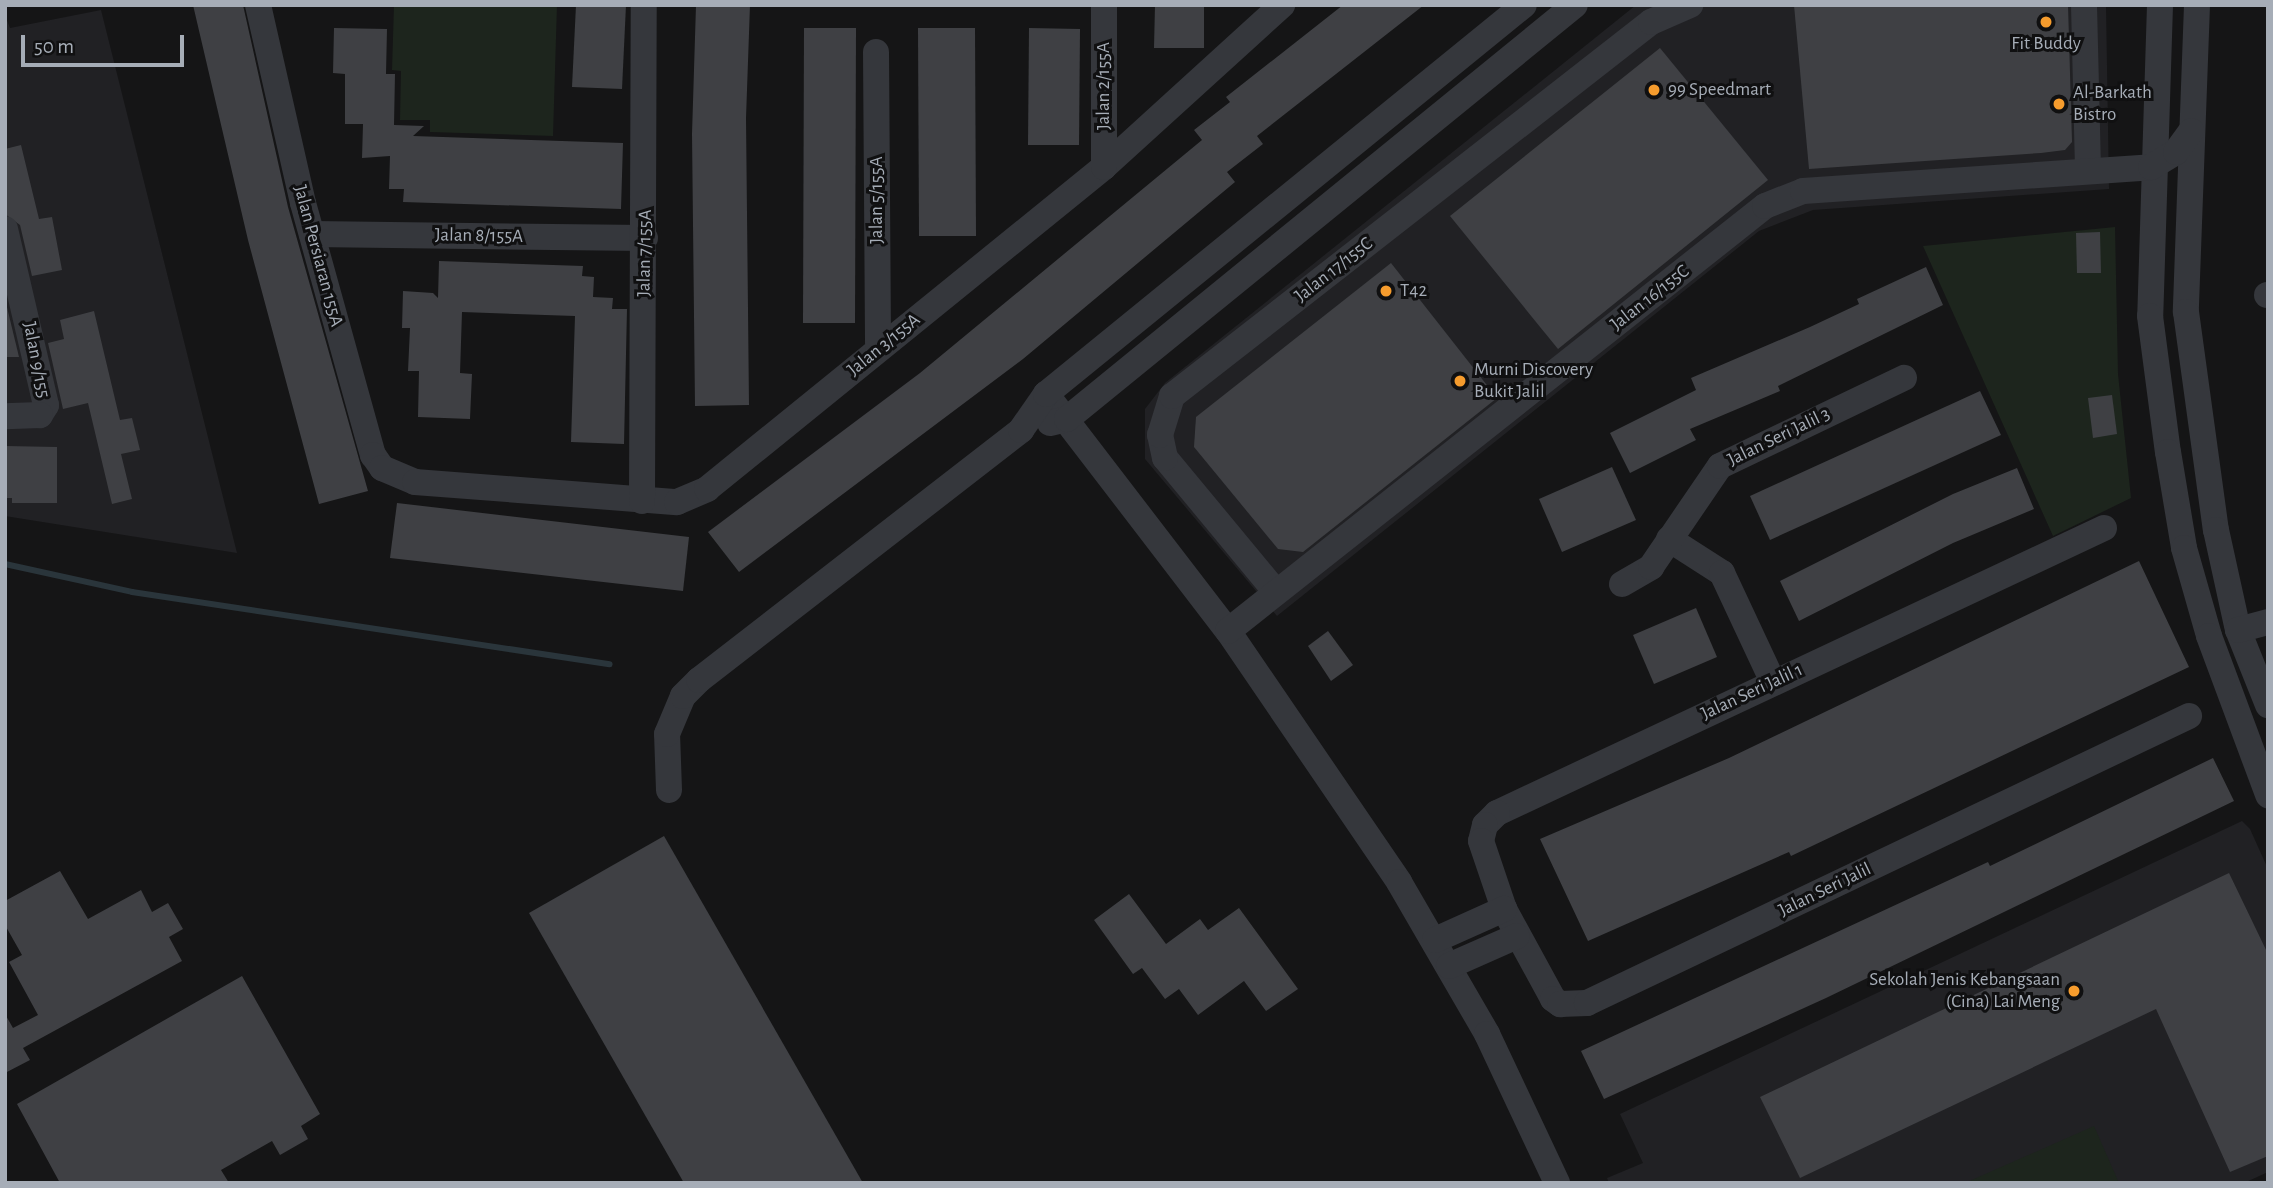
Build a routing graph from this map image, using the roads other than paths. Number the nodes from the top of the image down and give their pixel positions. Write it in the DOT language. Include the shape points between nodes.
graph roads {
  1 [pos="258,5"];
  2 [pos="644,5"];
  3 [pos="1104,5"];
  4 [pos="1282,5"];
  5 [pos="1524,5"];
  6 [pos="1574,5"];
  7 [pos="1690,5"];
  8 [pos="2084,5"];
  9 [pos="2160,5"];
  10 [pos="2197,5"];
  11 [pos="876,52"];
  12 [pos="2191,131"];
  13 [pos="1104,167"];
  14 [pos="2151,167"];
  15 [pos="2088,171"];
  16 [pos="5,229"];
  17 [pos="2188,233"];
  18 [pos="312,234"];
  19 [pos="645,238"];
  20 [pos="878,349"];
  21 [pos="1903,378"];
  22 [pos="1046,394"];
  23 [pos="5,416"];
  24 [pos="1067,419"];
  25 [pos="1021,430"];
  26 [pos="415,482"];
  27 [pos="642,501"];
  28 [pos="2104,528"];
  29 [pos="1669,539"];
  30 [pos="1622,584"];
  31 [pos="1276,592"];
  32 [pos="2268,622"];
  33 [pos="2238,630"];
  34 [pos="1228,631"];
  35 [pos="2210,636"];
  36 [pos="2252,665"];
  37 [pos="1773,682"];
  38 [pos="2228,694"];
  39 [pos="2268,705"];
  40 [pos="2189,716"];
  41 [pos="669,790"];
  42 [pos="2268,796"];
  43 [pos="1504,909"];
  44 [pos="1517,936"];
  45 [pos="1435,940"];
  46 [pos="1449,966"];
  47 [pos="1557,1183"];
  1 -- 18 [label="street, Jalan Persiaran 155A"];
  2 -- 19 [label="street, Jalan 7/155A"];
  3 -- 13 [label="street, Jalan 2/155A"];
  4 -- 13 [label="street, Jalan 3/155A"];
  5 -- 22 [label="street"];
  6 -- 24 [label="street"];
  7 -- 31 [label="street, Jalan 17/155C" via="1651,22 1172,396 1160,435 1164,458"];
  8 -- 15 [label="street"];
  9 -- 14 [label="street"];
  10 -- 12 [label="street"];
  11 -- 20 [label="street, Jalan 5/155A"];
  12 -- 14 [label="street" via="2176,152"];
  12 -- 17 [label="street"];
  13 -- 20 [label="street, Jalan 3/155A"];
  14 -- 15 [label="street, Jalan 16/155C"];
  14 -- 17 [label="street"];
  14 -- 35 [label="street" via="2150,316 2184,548"];
  15 -- 31 [label="street, Jalan 16/155C" via="1803,191 1765,206"];
  16 -- 23 [label="street, Jalan 9/155" via="46,405 40,415"];
  17 -- 33 [label="street" via="2186,312 2216,530"];
  18 -- 19 [label="street, Jalan 8/155A"];
  18 -- 26 [label="street, Jalan Persiaran 155A" via="373,455 395,477"];
  19 -- 27 [label="street, Jalan 7/155A"];
  20 -- 27 [label="street, Jalan 3/155A" via="707,489 677,502"];
  21 -- 29 [label="street, Jalan Seri Jalil 3" via="1720,466"];
  22 -- 24 [label="street"];
  22 -- 25 [label="street"];
  24 -- 25 [label="street"];
  24 -- 34 [label="street"];
  25 -- 41 [label="street" via="691,688 667,734"];
  26 -- 27 [label="street, Jalan 3/155A"];
  28 -- 37 [label="street, Jalan Seri Jalil 1"];
  29 -- 30 [label="street, Jalan Seri Jalil 3" via="1651,566"];
  29 -- 37 [label="street" via="1722,573"];
  31 -- 34 [label="street, Jalan 16/155C"];
  32 -- 33 [label="street"];
  33 -- 36 [label="street"];
  34 -- 45 [label="street"];
  35 -- 36 [label="street"];
  35 -- 38 [label="street"];
  36 -- 38 [label="street"];
  36 -- 39 [label="street"];
  37 -- 43 [label="street, Jalan Seri Jalil 1" via="1497,813 1485,825 1480,841"];
  38 -- 42 [label="street"];
  40 -- 44 [label="street, Jalan Seri Jalil" via="1587,1003 1560,1004 1553,999"];
  43 -- 44 [label="street, Jalan Seri Jalil"];
  43 -- 45 [label="street"];
  44 -- 46 [label="street"];
  45 -- 46 [label="street"];
  46 -- 47 [label="street"];
}
